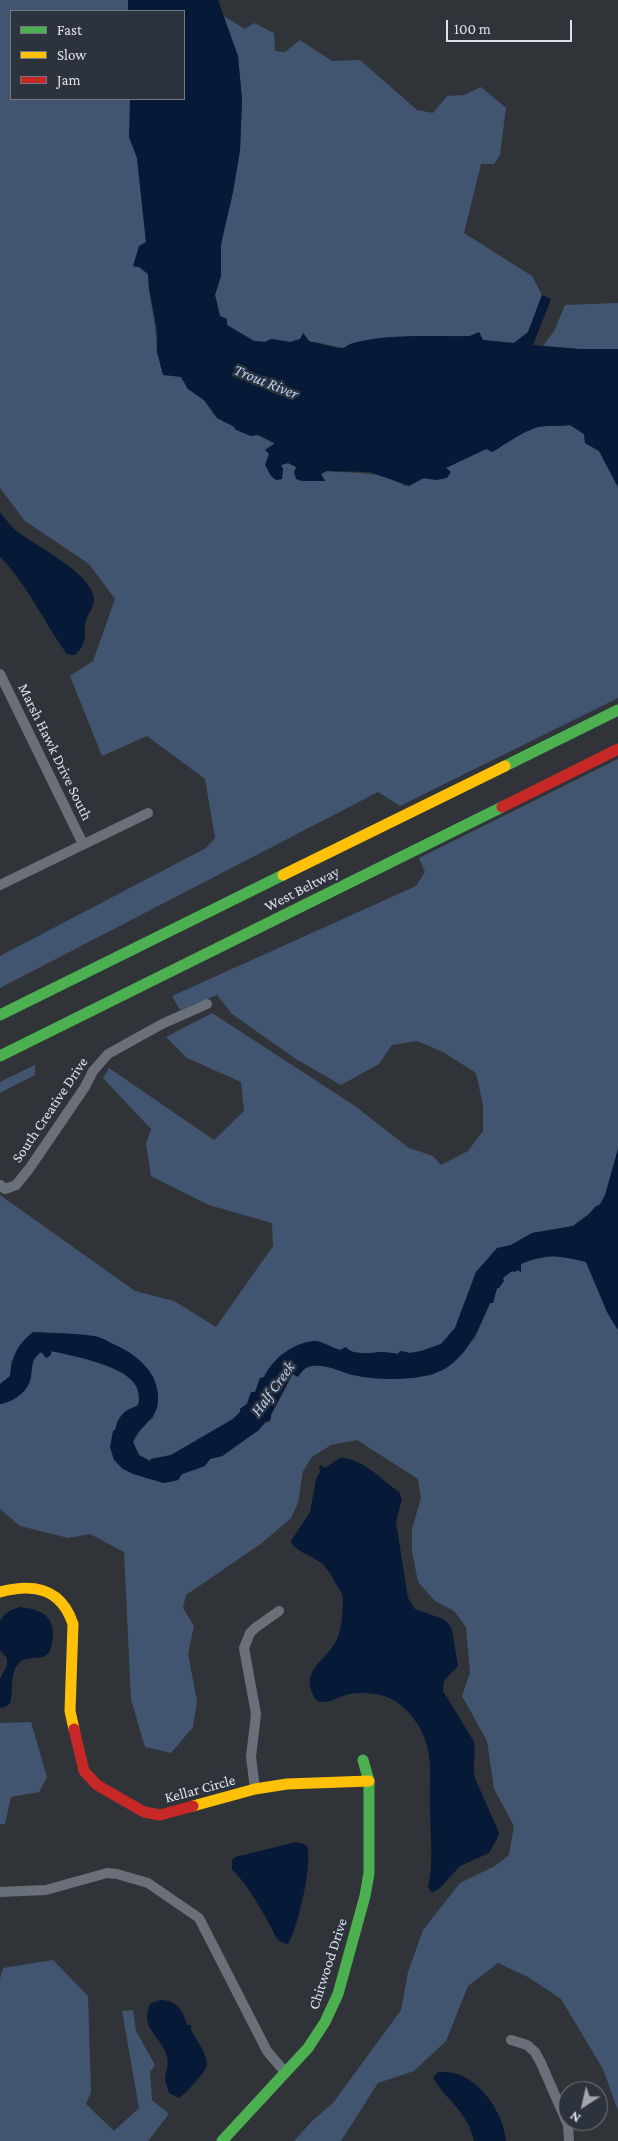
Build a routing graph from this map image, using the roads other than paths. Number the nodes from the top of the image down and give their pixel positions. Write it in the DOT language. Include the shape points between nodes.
graph roads {
  1 [pos="0,674"];
  2 [pos="618,710"];
  3 [pos="618,749"];
  4 [pos="148,813"];
  5 [pos="83,844"];
  6 [pos="0,885"];
  7 [pos="207,1004"];
  8 [pos="0,1015"];
  9 [pos="0,1056"];
  10 [pos="0,1185"];
  11 [pos="0,1592"];
  12 [pos="279,1611"];
  13 [pos="363,1760"];
  14 [pos="368,1781"];
  15 [pos="255,1790"];
  16 [pos="0,1892"];
  17 [pos="511,2040"];
  18 [pos="285,2072"];
  19 [pos="222,2141"];
  20 [pos="569,2141"];
  1 -- 5 [label="street, Marsh Hawk Drive South"];
  2 -- 8 [label="main road, West Beltway"];
  3 -- 9 [label="main road, West Beltway"];
  4 -- 5 [label="street"];
  5 -- 6 [label="street"];
  7 -- 10 [label="street, South Creative Drive" via="108,1054 16,1185 4,1189"];
  11 -- 15 [label="main road, Kellar Circle" via="9,1589 46,1590 58,1597 71,1613 70,1711 81,1763 97,1785 144,1812 160,1815"];
  12 -- 15 [label="street" via="250,1633 244,1648 256,1714 251,1757"];
  13 -- 14 [label="main road, Chitwood Drive"];
  14 -- 15 [label="main road, Kellar Circle" via="311,1782"];
  14 -- 18 [label="main road, Chitwood Drive" via="370,1851 367,1885 338,1994 317,2036"];
  16 -- 18 [label="street" via="46,1890 107,1873 148,1884 199,1918 266,2051"];
  17 -- 20 [label="street" via="527,2045 538,2057 568,2125"];
  18 -- 19 [label="main road, Chitwood Drive"];
}
